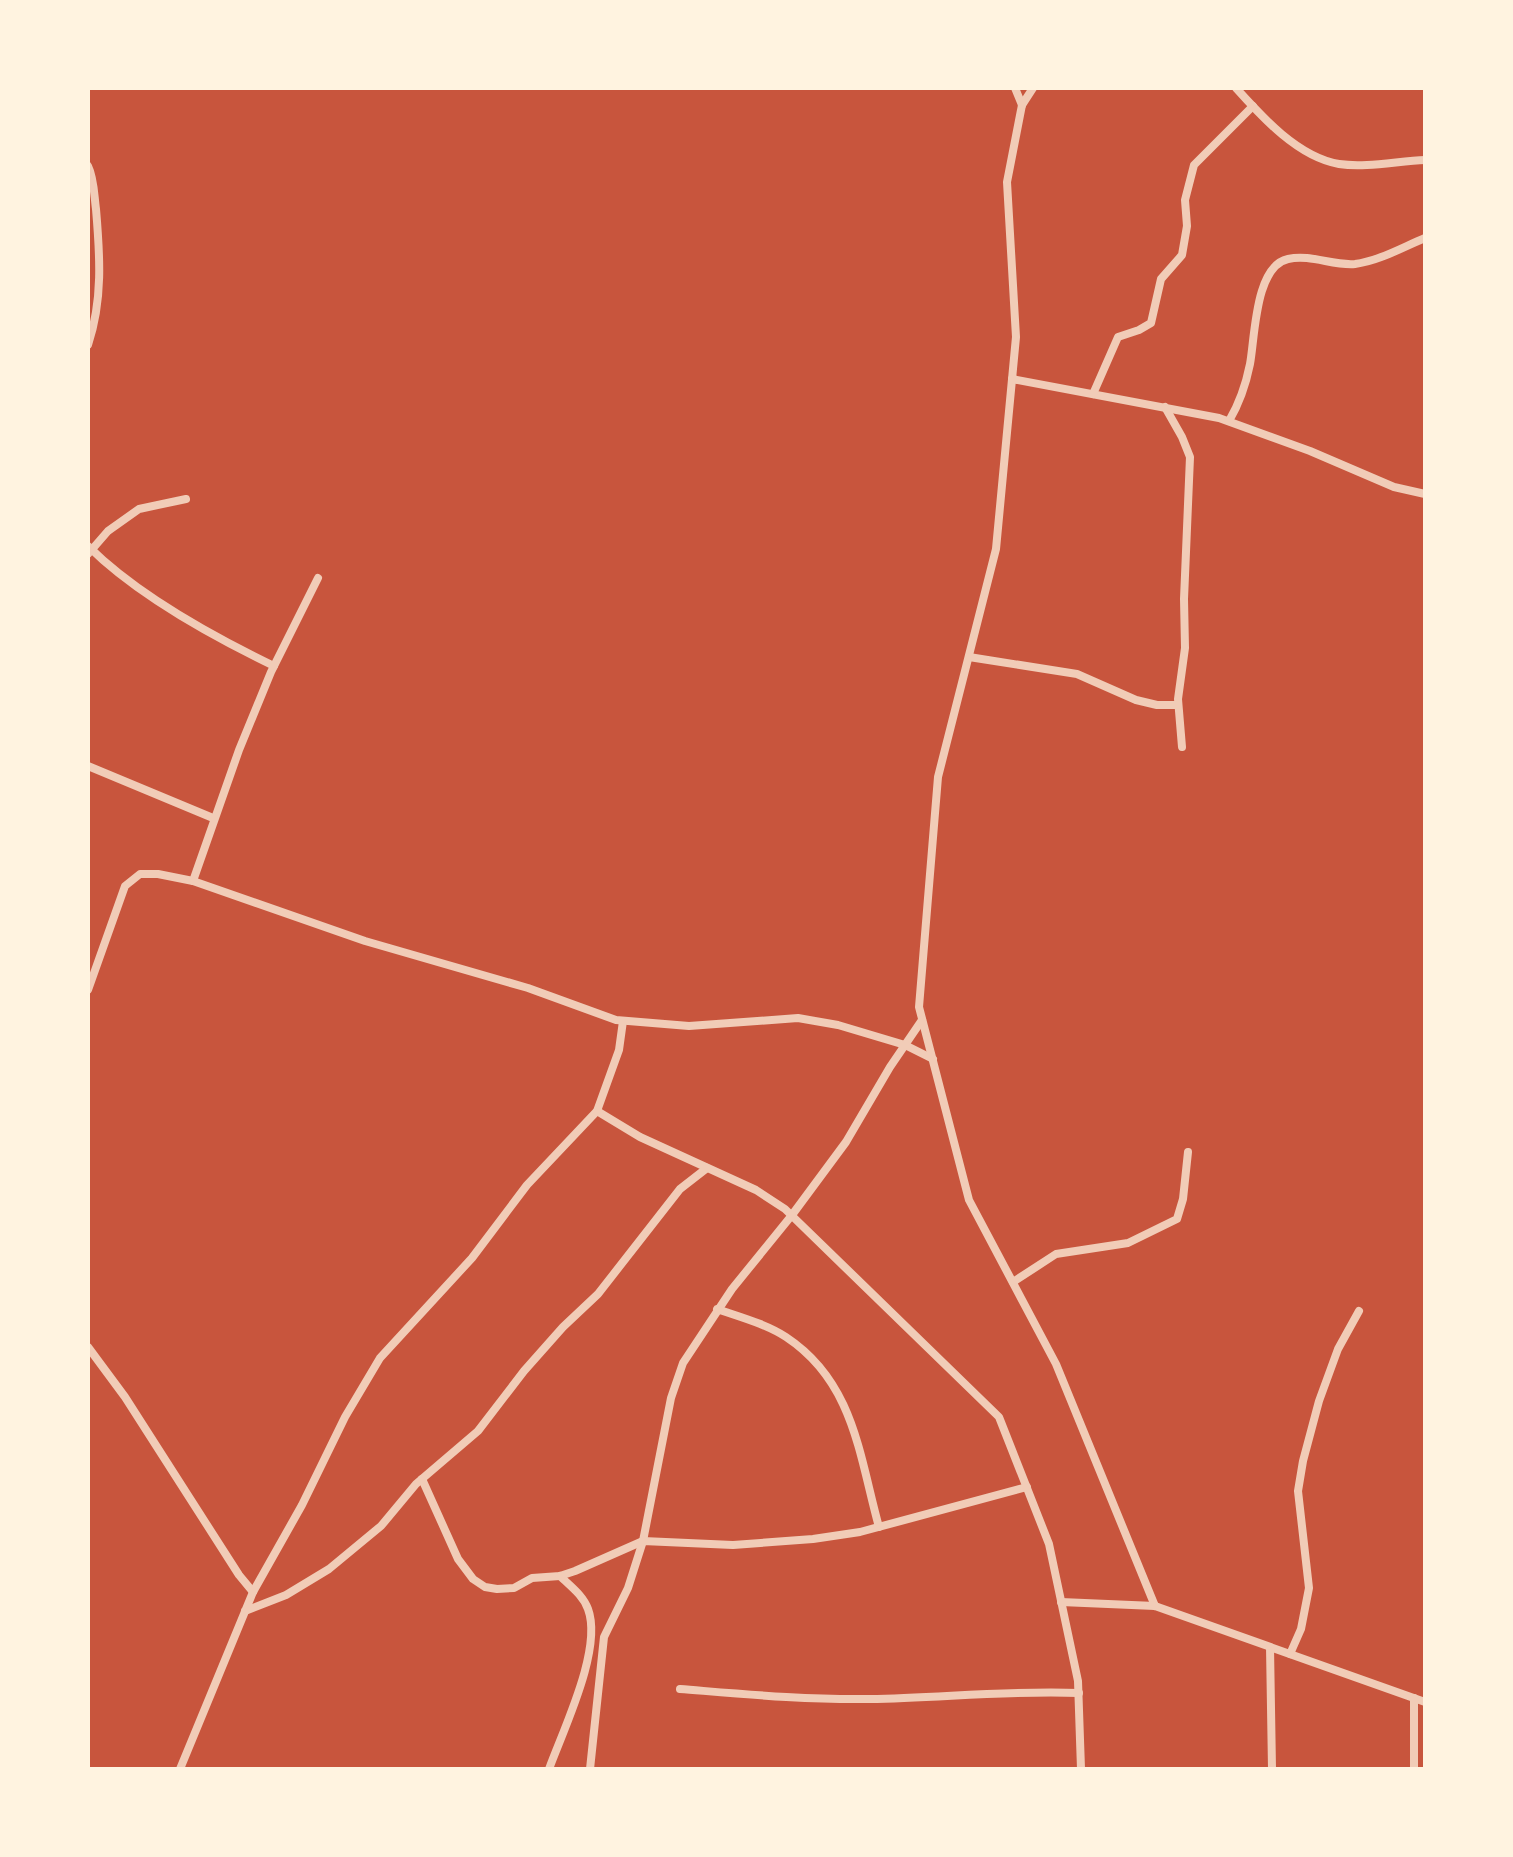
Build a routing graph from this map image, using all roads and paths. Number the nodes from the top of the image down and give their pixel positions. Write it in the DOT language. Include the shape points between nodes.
graph roads {
  1 [pos="1015,88"];
  2 [pos="1033,88"];
  3 [pos="1236,88"];
  4 [pos="1022,105"];
  5 [pos="1253,106"];
  6 [pos="1425,160"];
  7 [pos="88,166"];
  8 [pos="1425,238"];
  9 [pos="88,345"];
  10 [pos="1012,379"];
  11 [pos="1093,394"];
  12 [pos="1165,407"];
  13 [pos="1229,421"];
  14 [pos="1425,494"];
  15 [pos="186,499"];
  16 [pos="90,550"];
  17 [pos="318,578"];
  18 [pos="969,657"];
  19 [pos="274,666"];
  20 [pos="1178,705"];
  21 [pos="1182,747"];
  22 [pos="88,766"];
  23 [pos="213,818"];
  24 [pos="193,881"];
  25 [pos="88,990"];
  26 [pos="922,1020"];
  27 [pos="623,1021"];
  28 [pos="905,1045"];
  29 [pos="933,1059"];
  30 [pos="597,1111"];
  31 [pos="1188,1152"];
  32 [pos="707,1168"];
  33 [pos="792,1215"];
  34 [pos="1013,1282"];
  35 [pos="717,1309"];
  36 [pos="1359,1311"];
  37 [pos="88,1347"];
  38 [pos="422,1479"];
  39 [pos="1027,1487"];
  40 [pos="879,1527"];
  41 [pos="643,1541"];
  42 [pos="560,1576"];
  43 [pos="253,1592"];
  44 [pos="1061,1602"];
  45 [pos="1155,1606"];
  46 [pos="245,1611"];
  47 [pos="1270,1647"];
  48 [pos="1290,1654"];
  49 [pos="680,1689"];
  50 [pos="1079,1693"];
  51 [pos="1414,1698"];
  52 [pos="1425,1702"];
  53 [pos="180,1769"];
  54 [pos="549,1769"];
  55 [pos="590,1769"];
  56 [pos="1081,1769"];
  57 [pos="1272,1769"];
  58 [pos="1414,1769"];
  1 -- 4 [label="street"];
  2 -- 4 [label="street"];
  3 -- 5 [label="street"];
  4 -- 10 [label="street" via="1007,182 1016,337"];
  5 -- 6 [label="street" via="1299,146 1339,164"];
  5 -- 11 [label="street" via="1194,165 1185,200 1182,255 1161,279 1151,323 1118,337"];
  7 -- 9 [label="street" via="100,289"];
  8 -- 13 [label="street" via="1354,264 1299,257 1272,269 1261,296 1250,367"];
  10 -- 11 [label="street"];
  10 -- 18 [label="street" via="996,549"];
  11 -- 12 [label="street"];
  12 -- 13 [label="street"];
  12 -- 20 [label="street" via="1190,457 1185,648"];
  13 -- 14 [label="street" via="1394,487"];
  15 -- 16 [label="street" via="139,509"];
  16 -- 19 [label="street" via="144,591"];
  17 -- 19 [label="street"];
  18 -- 20 [label="street" via="1077,674 1136,700"];
  18 -- 26 [label="street" via="938,777"];
  19 -- 23 [label="street"];
  20 -- 21 [label="street"];
  22 -- 23 [label="street"];
  23 -- 24 [label="street"];
  24 -- 25 [label="street" via="140,874 125,886"];
  24 -- 27 [label="street"];
  26 -- 28 [label="street"];
  26 -- 29 [label="street"];
  27 -- 28 [label="street" via="689,1026 798,1018"];
  27 -- 30 [label="street" via="619,1050"];
  28 -- 29 [label="street"];
  28 -- 33 [label="street" via="846,1142"];
  29 -- 34 [label="street" via="969,1200"];
  30 -- 32 [label="street"];
  30 -- 43 [label="street" via="380,1358"];
  31 -- 34 [label="street" via="1177,1219 1128,1243 1056,1254"];
  32 -- 33 [label="street" via="756,1190"];
  32 -- 38 [label="street" via="680,1189 598,1294 524,1371 478,1431"];
  33 -- 35 [label="street"];
  33 -- 39 [label="street" via="999,1417"];
  34 -- 45 [label="street" via="1056,1364"];
  35 -- 40 [label="street" via="783,1335 839,1391 858,1439"];
  35 -- 41 [label="street" via="679,1375"];
  36 -- 48 [label="street" via="1338,1349 1303,1461 1298,1491 1309,1588"];
  37 -- 43 [label="street"];
  38 -- 42 [label="street" via="458,1559 473,1579 485,1587 514,1588 532,1578"];
  38 -- 46 [label="street" via="381,1526 329,1569 286,1595"];
  39 -- 40 [label="street"];
  39 -- 44 [label="street" via="1049,1544"];
  40 -- 41 [label="street" via="771,1544"];
  41 -- 42 [label="street"];
  41 -- 55 [label="street" via="604,1637"];
  42 -- 54 [label="street" via="583,1598 591,1634 578,1696"];
  43 -- 46 [label="street"];
  44 -- 45 [label="street"];
  44 -- 50 [label="street"];
  45 -- 47 [label="street"];
  46 -- 53 [label="street"];
  47 -- 48 [label="street"];
  47 -- 57 [label="street"];
  48 -- 51 [label="street"];
  49 -- 50 [label="street" via="866,1699"];
  50 -- 56 [label="street"];
  51 -- 52 [label="street"];
  51 -- 58 [label="street"];
}
